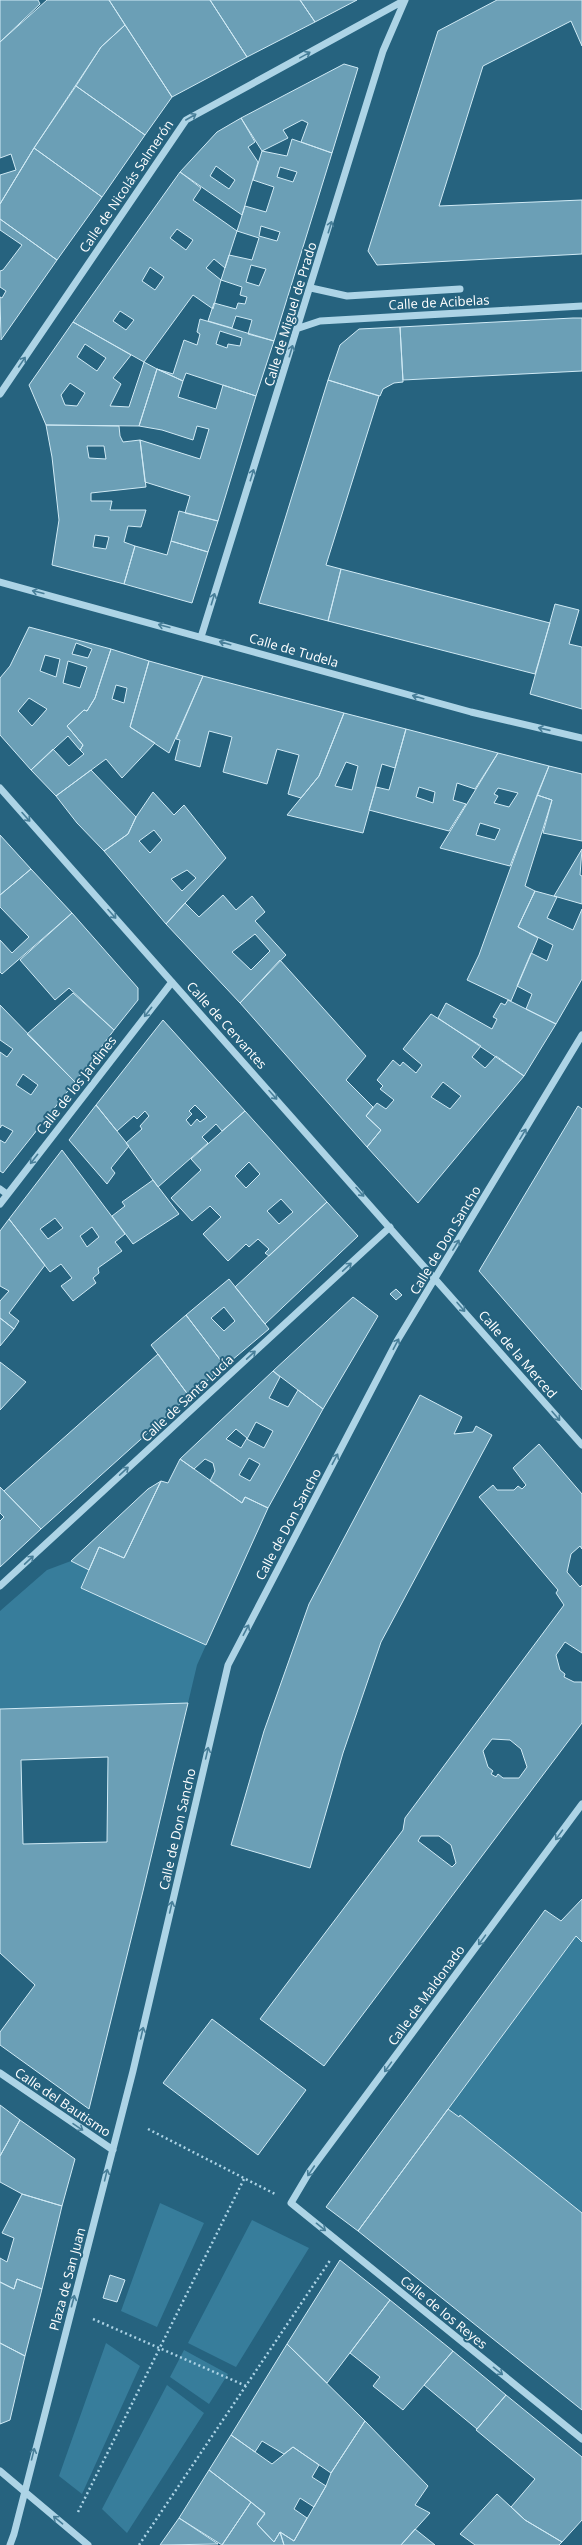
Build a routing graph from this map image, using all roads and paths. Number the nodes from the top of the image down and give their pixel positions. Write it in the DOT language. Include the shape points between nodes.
graph roads {
  1 [pos="405,0"];
  2 [pos="311,288"];
  3 [pos="460,289"];
  4 [pos="582,306"];
  5 [pos="298,328"];
  6 [pos="0,394"];
  7 [pos="0,582"];
  8 [pos="201,636"];
  9 [pos="582,738"];
  10 [pos="0,788"];
  11 [pos="172,982"];
  12 [pos="582,1035"];
  13 [pos="0,1189"];
  14 [pos="7,1194"];
  15 [pos="0,1204"];
  16 [pos="390,1227"];
  17 [pos="435,1278"];
  18 [pos="582,1445"];
  19 [pos="0,1586"];
  20 [pos="582,1804"];
  21 [pos="133,2071"];
  22 [pos="0,2073"];
  23 [pos="148,2129"];
  24 [pos="113,2150"];
  25 [pos="244,2179"];
  26 [pos="291,2203"];
  27 [pos="341,2243"];
  28 [pos="93,2319"];
  29 [pos="161,2348"];
  30 [pos="246,2386"];
  31 [pos="582,2439"];
  32 [pos="0,2471"];
  33 [pos="24,2492"];
  34 [pos="78,2512"];
  35 [pos="10,2545"];
  36 [pos="88,2545"];
  37 [pos="139,2545"];
  2 -- 1 [label="street, Calle de Miguel de Prado, one-way" via="383,51"];
  6 -- 1 [label="street, Calle de Nicolás Salmerón, one-way" via="186,120"];
  2 -- 3 [label="street" via="347,296"];
  2 -- 5 [label="street, Calle de Miguel de Prado"];
  4 -- 5 [label="street, Calle de Acibelas" via="320,321"];
  8 -- 5 [label="street, Calle de Miguel de Prado, one-way"];
  8 -- 7 [label="street, Calle de Tudela, one-way"];
  9 -- 8 [label="street, Calle de Tudela, one-way" via="471,712"];
  10 -- 11 [label="street, Calle de Cervantes, one-way"];
  11 -- 14 [label="street, Calle de los Jardines, one-way"];
  11 -- 16 [label="street, Calle de Cervantes, one-way"];
  17 -- 12 [label="street, Calle de Don Sancho, one-way"];
  13 -- 14 [label="street"];
  14 -- 15 [label="street, Calle de los Jardines"];
  16 -- 17 [label="street, Calle de Cervantes"];
  19 -- 16 [label="street, Calle de Santa Lucía, one-way"];
  17 -- 18 [label="street, Calle de la Merced, one-way"];
  21 -- 17 [label="street, Calle de Don Sancho, one-way" via="228,1665 397,1341"];
  20 -- 26 [label="street, Calle de Maldonado, one-way" via="310,2171"];
  21 -- 24 [label="street, Plaza de San Juan"];
  22 -- 24 [label="street, Calle del Bautismo, one-way"];
  23 -- 25 [label="path"];
  33 -- 24 [label="street, Plaza de San Juan, one-way"];
  25 -- 26 [label="path"];
  25 -- 29 [label="path"];
  26 -- 27 [label="street, Calle de los Reyes, one-way"];
  27 -- 30 [label="path"];
  27 -- 31 [label="street, Calle de los Reyes, one-way"];
  28 -- 29 [label="path"];
  29 -- 30 [label="path"];
  29 -- 34 [label="path"];
  30 -- 37 [label="path"];
  32 -- 33 [label="street"];
  33 -- 35 [label="street, Plaza de San Juan"];
  36 -- 33 [label="street, one-way"];
}
